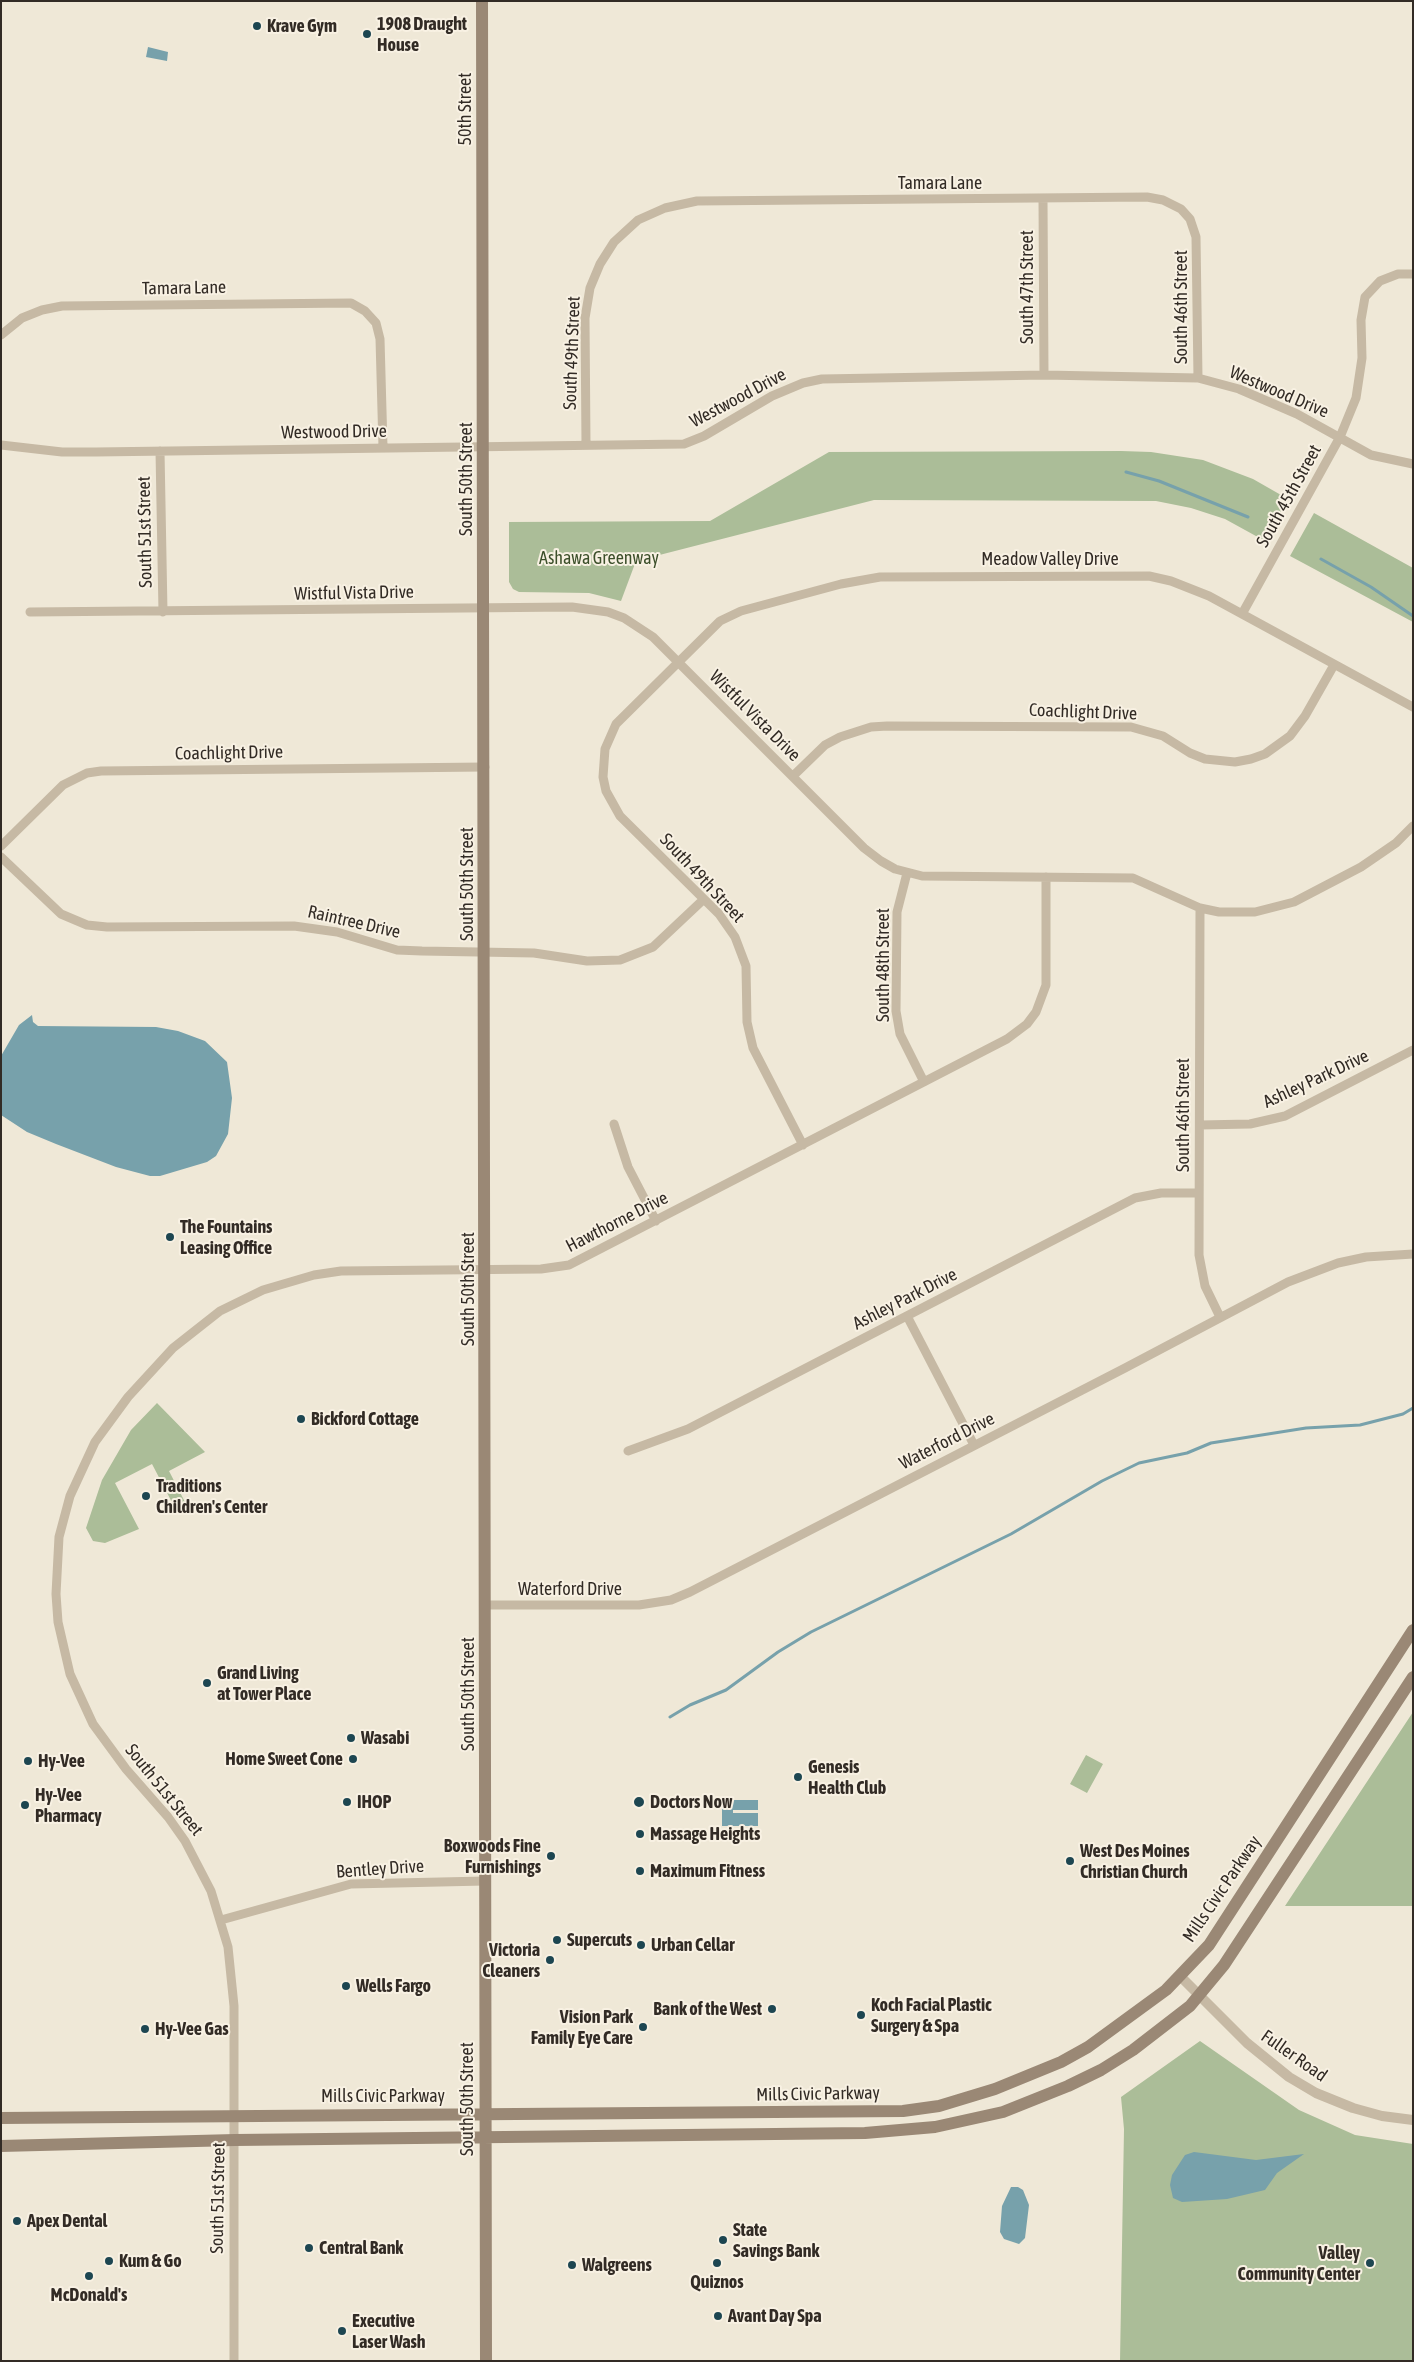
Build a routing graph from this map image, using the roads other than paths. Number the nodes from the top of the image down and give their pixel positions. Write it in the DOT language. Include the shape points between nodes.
graph roads {
  1 [pos="482,1"];
  2 [pos="1043,199"];
  3 [pos="697,201"];
  4 [pos="1181,209"];
  5 [pos="483,217"];
  6 [pos="1413,274"];
  7 [pos="1,335"];
  8 [pos="1044,375"];
  9 [pos="1198,378"];
  10 [pos="1340,437"];
  11 [pos="1,445"];
  12 [pos="586,445"];
  13 [pos="484,446"];
  14 [pos="383,447"];
  15 [pos="160,451"];
  16 [pos="1413,464"];
  17 [pos="484,608"];
  18 [pos="30,612"];
  19 [pos="163,612"];
  20 [pos="1242,614"];
  21 [pos="677,661"];
  22 [pos="1334,665"];
  23 [pos="1413,707"];
  24 [pos="485,767"];
  25 [pos="792,776"];
  26 [pos="1413,826"];
  27 [pos="1,846"];
  28 [pos="1,857"];
  29 [pos="906,873"];
  30 [pos="1046,877"];
  31 [pos="704,899"];
  32 [pos="1200,908"];
  33 [pos="485,951"];
  34 [pos="1413,1050"];
  35 [pos="924,1082"];
  36 [pos="614,1124"];
  37 [pos="1200,1126"];
  38 [pos="803,1145"];
  39 [pos="1199,1193"];
  40 [pos="656,1221"];
  41 [pos="1413,1254"];
  42 [pos="485,1270"];
  43 [pos="907,1316"];
  44 [pos="1220,1317"];
  45 [pos="157,1364"];
  46 [pos="974,1445"];
  47 [pos="628,1451"];
  48 [pos="485,1605"];
  49 [pos="1413,1630"];
  50 [pos="1413,1678"];
  51 [pos="485,1881"];
  52 [pos="221,1920"];
  53 [pos="1180,1976"];
  54 [pos="1200,1994"];
  55 [pos="485,2113"];
  56 [pos="235,2115"];
  57 [pos="1,2118"];
  58 [pos="1413,2120"];
  59 [pos="485,2139"];
  60 [pos="235,2140"];
  61 [pos="1,2146"];
  62 [pos="234,2361"];
  63 [pos="486,2361"];
  1 -- 5 [label="main road, 50th Street"];
  2 -- 3 [label="street, Tamara Lane"];
  2 -- 4 [label="street, Tamara Lane" via="1147,197"];
  2 -- 8 [label="street, South 47th Street"];
  3 -- 12 [label="street, South 49th Street" via="665,208 638,220 614,242 600,264 590,288 586,318"];
  4 -- 9 [label="street, South 46th Street" via="1190,219 1196,237"];
  5 -- 13 [label="main road, South 50th Street"];
  6 -- 10 [label="street, South 45th Street" via="1398,274 1380,281 1366,297 1361,320 1362,358 1356,398"];
  7 -- 14 [label="street, Tamara Lane" via="22,318 62,306 351,303 365,310 376,323 380,339"];
  8 -- 9 [label="street, Westwood Drive"];
  8 -- 12 [label="street, Westwood Drive" via="822,379 772,396 704,436 684,444"];
  9 -- 10 [label="street, Westwood Drive" via="1239,389"];
  10 -- 16 [label="street, Westwood Drive" via="1371,455"];
  10 -- 20 [label="street, South 45th Street"];
  11 -- 15 [label="street, Westwood Drive" via="62,452"];
  12 -- 13 [label="street, Westwood Drive"];
  13 -- 14 [label="street, Westwood Drive"];
  13 -- 17 [label="main road, South 50th Street"];
  14 -- 15 [label="street, Westwood Drive"];
  15 -- 19 [label="street, South 51st Street"];
  17 -- 19 [label="street, Wistful Vista Drive"];
  17 -- 21 [label="street, Wistful Vista Drive" via="572,606 608,612 639,626"];
  17 -- 24 [label="main road, South 50th Street"];
  18 -- 19 [label="street, Wistful Vista Drive"];
  20 -- 21 [label="street, Meadow Valley Drive" via="1191,587 1149,576 880,577 841,584 732,614 709,630"];
  20 -- 22 [label="street, Meadow Valley Drive"];
  21 -- 25 [label="street, Wistful Vista Drive"];
  21 -- 31 [label="street, South 49th Street" via="616,724 605,749 603,777 606,791 620,816"];
  22 -- 23 [label="street, Meadow Valley Drive"];
  22 -- 25 [label="street, Coachlight Drive" via="1290,736 1265,754 1250,759 1235,762 1205,758 1190,753 1163,736 1131,727 887,726 863,729 840,737 826,745"];
  24 -- 27 [label="street, Coachlight Drive" via="101,771 81,775 63,784"];
  24 -- 33 [label="main road, South 50th Street"];
  25 -- 29 [label="street, Wistful Vista Drive" via="864,848"];
  26 -- 32 [label="street, Wistful Vista Drive" via="1380,856 1294,902 1255,912 1219,912"];
  28 -- 33 [label="street, Raintree Drive" via="61,914 88,925 107,928 294,926 337,932 396,950"];
  29 -- 30 [label="street, Wistful Vista Drive" via="934,877"];
  29 -- 35 [label="street, South 48th Street" via="896,912 896,1011 900,1034"];
  30 -- 32 [label="street, Wistful Vista Drive" via="1134,878"];
  30 -- 35 [label="street, Hawthorne Drive" via="1046,985 1036,1012 1016,1034"];
  31 -- 33 [label="street, Raintree Drive" via="653,947 620,960 586,961 534,953"];
  31 -- 38 [label="street, South 49th Street" via="726,922 742,951 749,1035 753,1048"];
  32 -- 37 [label="street, South 46th Street"];
  33 -- 42 [label="main road, South 50th Street"];
  34 -- 37 [label="street, Ashley Park Drive" via="1285,1116 1250,1124"];
  35 -- 38 [label="street, Hawthorne Drive"];
  36 -- 40 [label="street" via="628,1167"];
  37 -- 39 [label="street, South 46th Street"];
  38 -- 40 [label="street, Hawthorne Drive"];
  39 -- 43 [label="street, Ashley Park Drive" via="1161,1193 1135,1198"];
  39 -- 44 [label="street, South 46th Street" via="1201,1270"];
  40 -- 42 [label="street, Hawthorne Drive" via="569,1265"];
  41 -- 44 [label="street, Waterford Drive" via="1366,1258 1312,1272"];
  42 -- 45 [label="street, Hawthorne Drive" via="341,1271 288,1281 220,1311"];
  42 -- 48 [label="main road, South 50th Street"];
  43 -- 46 [label="street"];
  43 -- 47 [label="street, Ashley Park Drive" via="688,1429"];
  44 -- 46 [label="street, Waterford Drive"];
  45 -- 52 [label="street, South 51st Street" via="113,1415 95,1442 70,1496 59,1537 58,1622 70,1674 93,1724 185,1841 211,1890"];
  46 -- 48 [label="street, Waterford Drive" via="671,1600 639,1605"];
  48 -- 51 [label="main road, South 50th Street"];
  49 -- 53 [label="main road, Mills Civic Parkway" via="1209,1945"];
  50 -- 54 [label="main road" via="1224,1965"];
  51 -- 52 [label="street, Bentley Drive" via="351,1884"];
  51 -- 55 [label="main road, South 50th Street"];
  52 -- 56 [label="street, South 51st Street" via="233,1976"];
  53 -- 54 [label="street, Fuller Road"];
  53 -- 55 [label="main road, Mills Civic Parkway" via="1142,2009 1088,2048 995,2089 939,2106 903,2111"];
  54 -- 58 [label="street, Fuller Road" via="1247,2043 1316,2094 1382,2116"];
  54 -- 59 [label="main road" via="1163,2028 1101,2070 1036,2100 963,2122 865,2134"];
  55 -- 56 [label="main road, Mills Civic Parkway"];
  55 -- 59 [label="main road, South 50th Street"];
  56 -- 57 [label="main road, Mills Civic Parkway"];
  56 -- 60 [label="street, South 51st Street"];
  59 -- 60 [label="main road"];
  59 -- 63 [label="main road, South 50th Street"];
  60 -- 61 [label="main road"];
  60 -- 62 [label="street, South 51st Street"];
}
